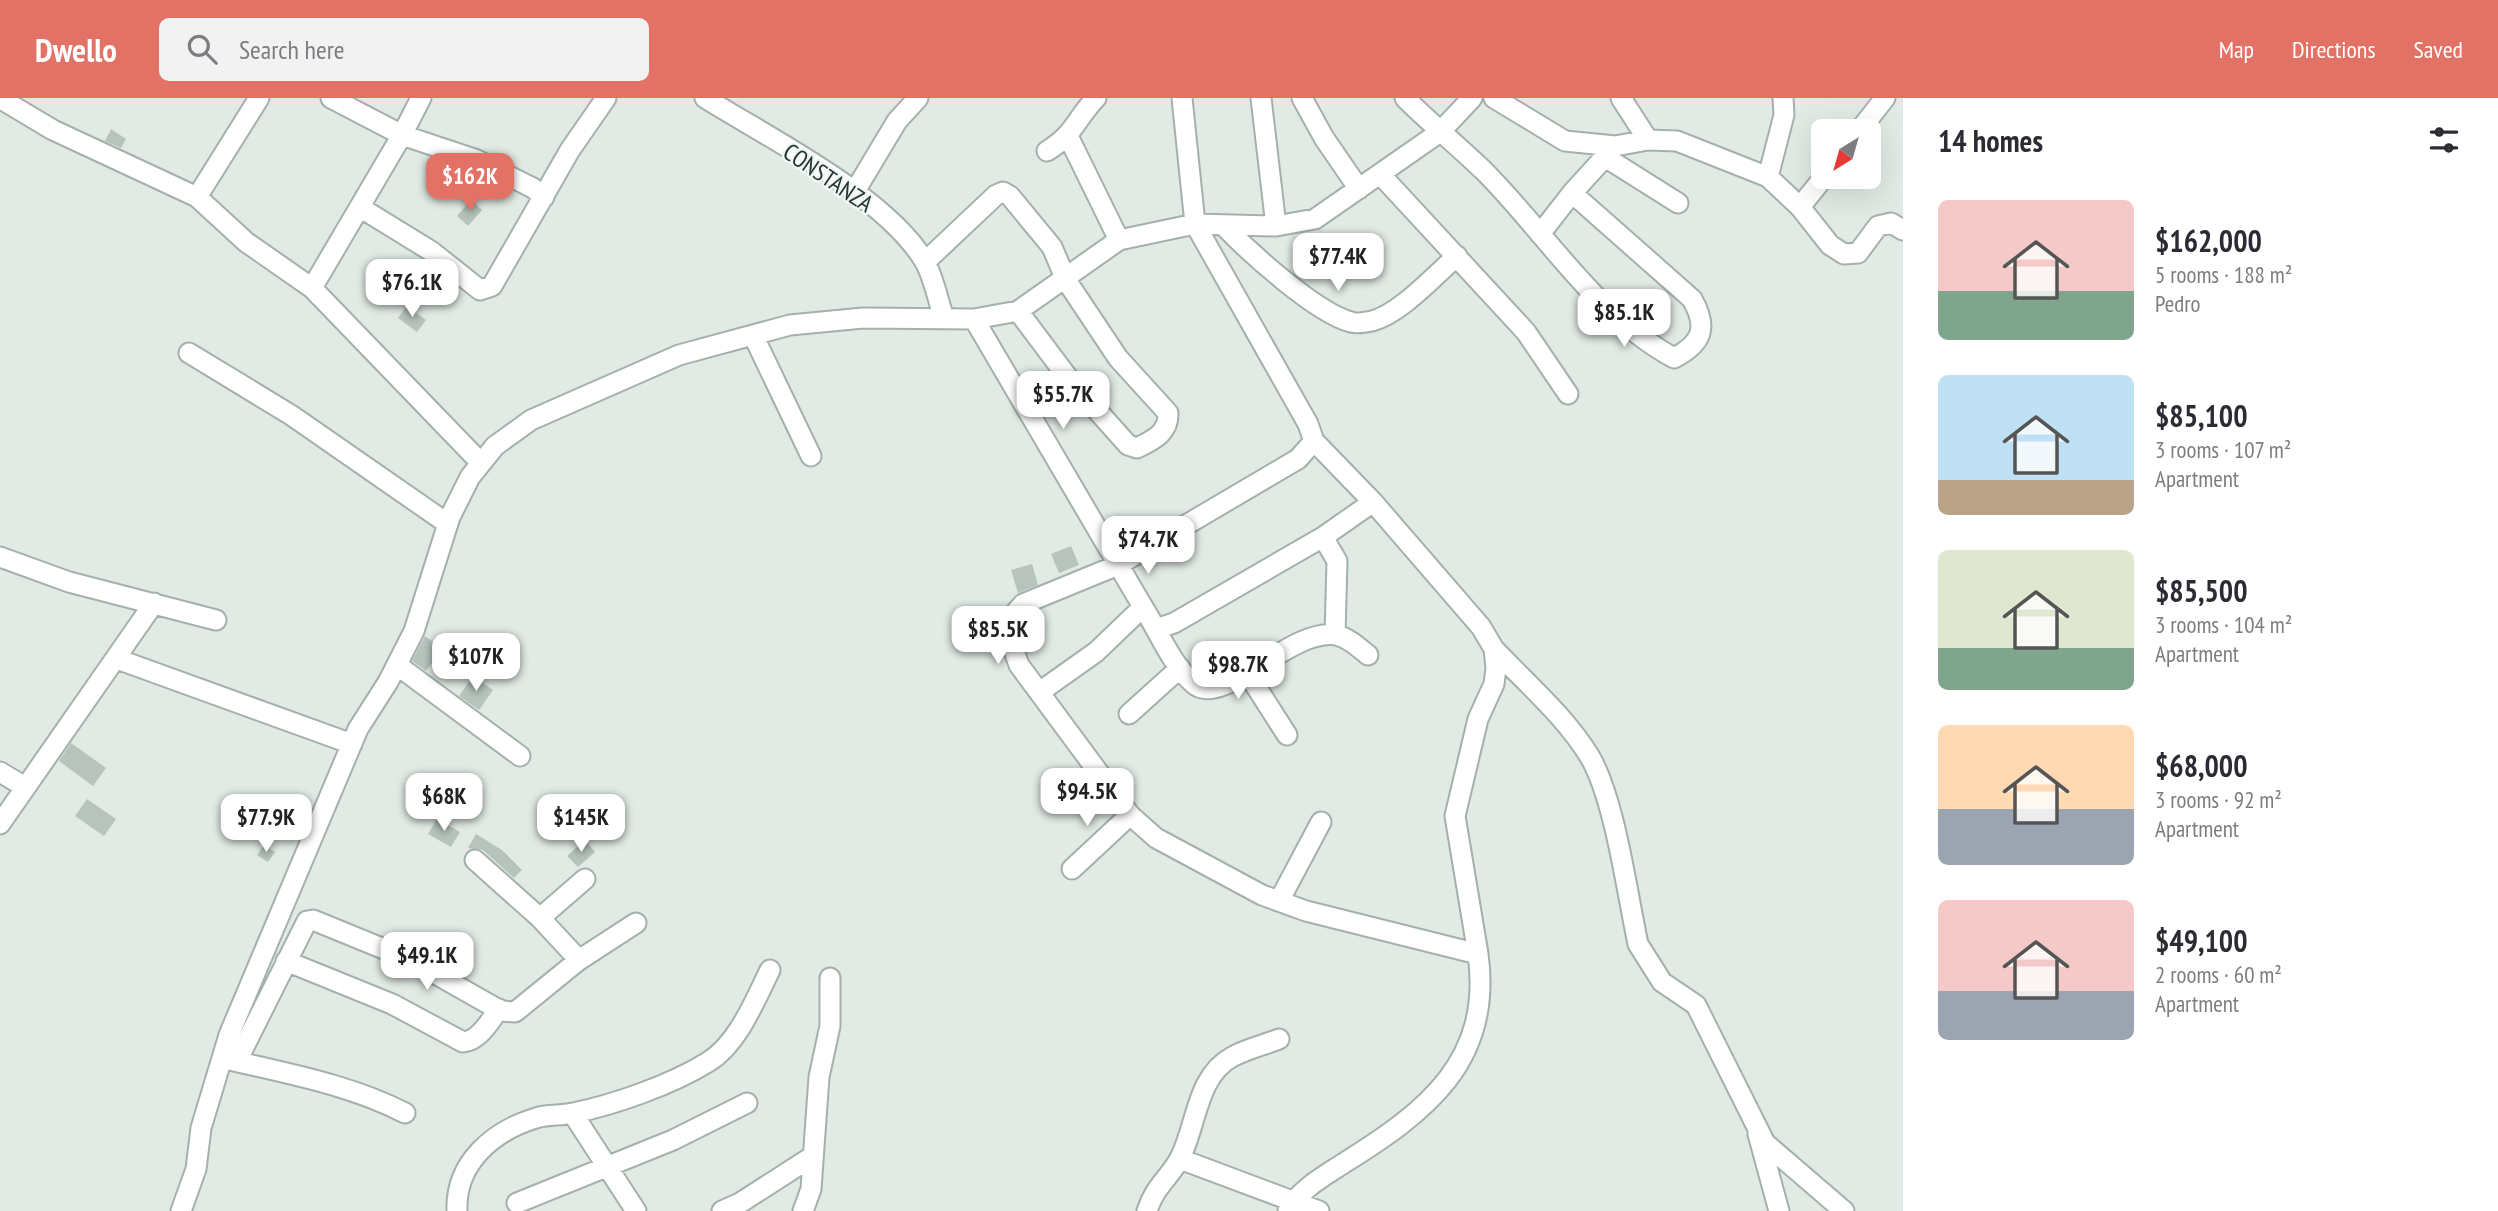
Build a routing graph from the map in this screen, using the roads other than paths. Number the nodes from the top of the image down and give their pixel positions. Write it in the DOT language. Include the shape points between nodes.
graph roads {
  1 [pos="260,98"];
  2 [pos="331,98"];
  3 [pos="421,98"];
  4 [pos="606,98"];
  5 [pos="705,98"];
  6 [pos="918,98"];
  7 [pos="1096,98"];
  8 [pos="1182,98"];
  9 [pos="1261,98"];
  10 [pos="1301,98"];
  11 [pos="1405,98"];
  12 [pos="1472,98"];
  13 [pos="1494,98"];
  14 [pos="1621,98"];
  15 [pos="1783,98"];
  16 [pos="1885,98"];
  17 [pos="1,102"];
  18 [pos="1868,119"];
  19 [pos="1440,132"];
  20 [pos="402,135"];
  21 [pos="1069,138"];
  22 [pos="1648,140"];
  23 [pos="1047,151"];
  24 [pos="1610,151"];
  25 [pos="1380,174"];
  26 [pos="1768,177"];
  27 [pos="1814,189"];
  28 [pos="1359,190"];
  29 [pos="855,191"];
  30 [pos="1572,193"];
  31 [pos="197,197"];
  32 [pos="544,197"];
  33 [pos="1678,203"];
  34 [pos="1800,207"];
  35 [pos="361,208"];
  36 [pos="1195,224"];
  37 [pos="1223,225"];
  38 [pos="1276,226"];
  39 [pos="1903,230"];
  40 [pos="1540,234"];
  41 [pos="1119,240"];
  42 [pos="1457,256"];
  43 [pos="925,262"];
  44 [pos="1066,280"];
  45 [pos="312,288"];
  46 [pos="1018,311"];
  47 [pos="944,318"];
  48 [pos="974,319"];
  49 [pos="753,335"];
  50 [pos="189,353"];
  51 [pos="1568,394"];
  52 [pos="1314,441"];
  53 [pos="811,456"];
  54 [pos="480,462"];
  55 [pos="1373,502"];
  56 [pos="448,524"];
  57 [pos="1323,537"];
  58 [pos="0,557"];
  59 [pos="1118,565"];
  60 [pos="154,603"];
  61 [pos="1143,607"];
  62 [pos="216,620"];
  63 [pos="1156,629"];
  64 [pos="1335,635"];
  65 [pos="1494,649"];
  66 [pos="1368,655"];
  67 [pos="117,659"];
  68 [pos="397,665"];
  69 [pos="1180,668"];
  70 [pos="1248,674"];
  71 [pos="1041,691"];
  72 [pos="1129,714"];
  73 [pos="1287,735"];
  74 [pos="352,744"];
  75 [pos="520,756"];
  76 [pos="0,772"];
  77 [pos="25,788"];
  78 [pos="1130,815"];
  79 [pos="1321,822"];
  80 [pos="0,824"];
  81 [pos="475,860"];
  82 [pos="1072,869"];
  83 [pos="585,879"];
  84 [pos="1279,901"];
  85 [pos="540,918"];
  86 [pos="636,923"];
  87 [pos="1478,954"];
  88 [pos="579,960"];
  89 [pos="286,961"];
  90 [pos="769,970"];
  91 [pos="830,978"];
  92 [pos="499,1009"];
  93 [pos="1279,1039"];
  94 [pos="229,1059"];
  95 [pos="747,1104"];
  96 [pos="405,1113"];
  97 [pos="573,1114"];
  98 [pos="1756,1130"];
  99 [pos="813,1156"];
  100 [pos="1180,1159"];
  101 [pos="606,1164"];
  102 [pos="517,1203"];
  103 [pos="1290,1207"];
  104 [pos="181,1211"];
  105 [pos="457,1211"];
  106 [pos="636,1211"];
  107 [pos="722,1211"];
  108 [pos="803,1211"];
  109 [pos="1147,1211"];
  110 [pos="1319,1211"];
  111 [pos="1779,1211"];
  112 [pos="1844,1211"];
  1 -- 31 [label="street"];
  2 -- 20 [label="street"];
  3 -- 20 [label="street"];
  4 -- 32 [label="street"];
  5 -- 29 [label="street, CONSTANZA"];
  6 -- 29 [label="street" via="897,121"];
  7 -- 21 [label="street"];
  8 -- 36 [label="street"];
  9 -- 38 [label="street"];
  10 -- 28 [label="street"];
  11 -- 19 [label="street"];
  12 -- 19 [label="street"];
  13 -- 24 [label="street" via="1565,141"];
  14 -- 22 [label="street"];
  15 -- 26 [label="street" via="1784,115"];
  16 -- 18 [label="street"];
  17 -- 31 [label="street"];
  19 -- 25 [label="street"];
  19 -- 40 [label="street" via="1484,171"];
  20 -- 32 [label="street" via="477,160"];
  20 -- 35 [label="street"];
  21 -- 23 [label="street"];
  21 -- 41 [label="street"];
  22 -- 24 [label="street"];
  22 -- 26 [label="street" via="1677,141"];
  24 -- 30 [label="street"];
  24 -- 33 [label="street"];
  25 -- 28 [label="street"];
  25 -- 42 [label="street"];
  26 -- 34 [label="street"];
  27 -- 34 [label="street"];
  28 -- 38 [label="street" via="1315,219"];
  29 -- 43 [label="street, CONSTANZA" via="892,223"];
  30 -- 40 [label="street"];
  30 -- 40 [label="street" via="1692,299 1702,317 1701,334 1689,351 1674,358 1616,317"];
  31 -- 45 [label="street" via="246,242"];
  32 -- 35 [label="street" via="486,290"];
  34 -- 39 [label="street" via="1830,245 1844,254 1858,253 1878,226 1891,223"];
  35 -- 45 [label="street"];
  36 -- 37 [label="street"];
  36 -- 41 [label="street"];
  36 -- 52 [label="street"];
  37 -- 38 [label="street"];
  37 -- 42 [label="street" via="1286,281 1352,323 1374,321 1398,308"];
  41 -- 44 [label="street"];
  42 -- 51 [label="street" via="1526,332"];
  43 -- 44 [label="street" via="1003,192 1052,247"];
  43 -- 47 [label="street, CONSTANZA"];
  44 -- 46 [label="street"];
  44 -- 46 [label="street" via="1118,359 1168,413 1169,424 1157,438 1137,448 1128,445 1069,379"];
  45 -- 54 [label="street"];
  46 -- 48 [label="street"];
  47 -- 48 [label="street"];
  47 -- 49 [label="street" via="863,318 790,325"];
  48 -- 59 [label="street"];
  49 -- 53 [label="street"];
  49 -- 54 [label="street" via="679,355 564,403 531,420"];
  50 -- 56 [label="street" via="291,415"];
  52 -- 55 [label="street"];
  52 -- 59 [label="street" via="1298,459"];
  54 -- 56 [label="street"];
  55 -- 57 [label="street"];
  55 -- 65 [label="street" via="1481,627"];
  56 -- 68 [label="street" via="414,631"];
  57 -- 63 [label="street"];
  57 -- 64 [label="street" via="1337,561"];
  58 -- 60 [label="street" via="69,582"];
  59 -- 61 [label="street"];
  59 -- 71 [label="street" via="1023,604 1009,620 1019,665"];
  60 -- 62 [label="street"];
  60 -- 67 [label="street"];
  61 -- 63 [label="street"];
  61 -- 71 [label="street" via="1107,643"];
  63 -- 69 [label="street"];
  64 -- 66 [label="street"];
  64 -- 70 [label="street" via="1311,635"];
  65 -- 87 [label="street" via="1494,684 1478,719 1455,816"];
  65 -- 98 [label="street" via="1572,731 1591,759 1604,792 1638,944 1662,982 1696,1005"];
  67 -- 74 [label="street"];
  67 -- 77 [label="street"];
  68 -- 74 [label="street"];
  68 -- 75 [label="street"];
  69 -- 70 [label="street" via="1203,689 1213,690"];
  69 -- 72 [label="street"];
  70 -- 73 [label="street"];
  71 -- 78 [label="street"];
  74 -- 94 [label="street"];
  76 -- 77 [label="street"];
  77 -- 80 [label="street"];
  78 -- 82 [label="street"];
  78 -- 84 [label="street" via="1156,838"];
  79 -- 84 [label="street"];
  81 -- 85 [label="street"];
  83 -- 85 [label="street"];
  84 -- 87 [label="street"];
  85 -- 88 [label="street"];
  86 -- 88 [label="street"];
  87 -- 103 [label="street" via="1482,982 1477,1022 1444,1087 1423,1108 1323,1177"];
  88 -- 92 [label="street" via="526,1007 515,1012"];
  89 -- 92 [label="street" via="392,1004 463,1042 481,1032"];
  89 -- 92 [label="street" via="304,925 313,920 411,960"];
  89 -- 94 [label="street"];
  90 -- 97 [label="street" via="751,1009 710,1062 658,1086"];
  91 -- 99 [label="street" via="830,1026 819,1077"];
  93 -- 100 [label="street" via="1232,1057 1219,1067 1205,1085"];
  94 -- 96 [label="street" via="332,1083"];
  94 -- 104 [label="street" via="201,1128 196,1168"];
  95 -- 101 [label="street" via="673,1140"];
  97 -- 101 [label="street"];
  97 -- 105 [label="street" via="538,1117 494,1136 464,1171 456,1191"];
  98 -- 111 [label="street"];
  98 -- 112 [label="street"];
  99 -- 107 [label="street"];
  99 -- 108 [label="street" via="811,1189"];
  100 -- 103 [label="street"];
  100 -- 109 [label="street" via="1153,1192"];
  101 -- 102 [label="street"];
  101 -- 106 [label="street"];
  103 -- 110 [label="street"];
}
